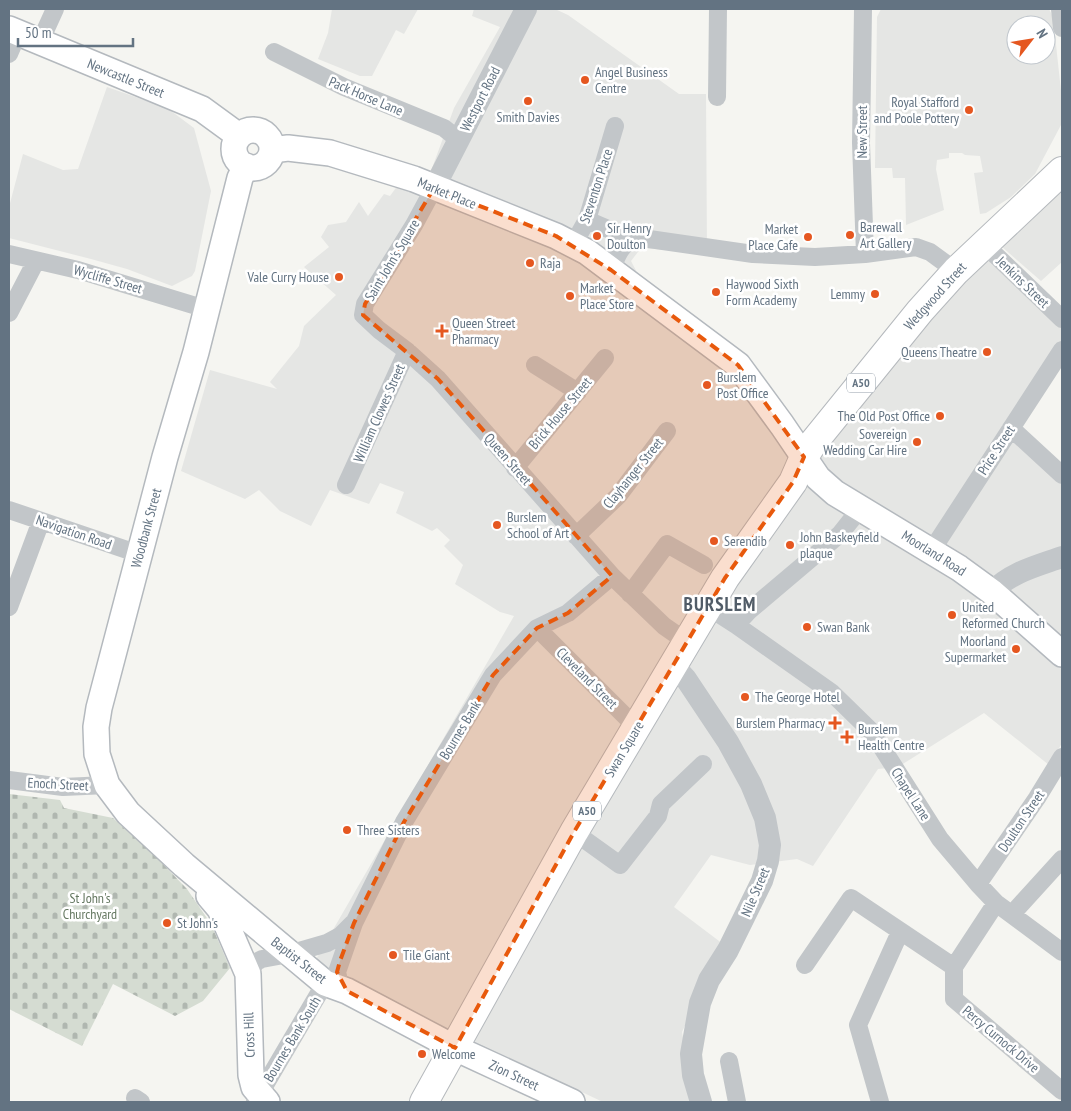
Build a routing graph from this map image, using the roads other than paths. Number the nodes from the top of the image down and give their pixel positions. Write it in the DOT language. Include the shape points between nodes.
graph roads {
  1 [pos="55,9"];
  2 [pos="526,9"];
  3 [pos="718,9"];
  4 [pos="863,9"];
  5 [pos="1060,9"];
  6 [pos="1062,28"];
  7 [pos="19,40"];
  8 [pos="274,52"];
  9 [pos="717,97"];
  10 [pos="615,126"];
  11 [pos="238,136"];
  12 [pos="459,140"];
  13 [pos="272,150"];
  14 [pos="246,166"];
  15 [pos="1062,171"];
  16 [pos="434,188"];
  17 [pos="587,220"];
  18 [pos="625,243"];
  19 [pos="984,244"];
  20 [pos="573,245"];
  21 [pos="9,254"];
  22 [pos="866,254"];
  23 [pos="36,260"];
  24 [pos="611,270"];
  25 [pos="956,271"];
  26 [pos="206,308"];
  27 [pos="9,313"];
  28 [pos="1062,319"];
  29 [pos="379,330"];
  30 [pos="1062,350"];
  31 [pos="407,351"];
  32 [pos="605,358"];
  33 [pos="535,366"];
  34 [pos="578,392"];
  35 [pos="1011,428"];
  36 [pos="667,431"];
  37 [pos="804,457"];
  38 [pos="515,468"];
  39 [pos="1062,476"];
  40 [pos="354,482"];
  41 [pos="860,509"];
  42 [pos="9,510"];
  43 [pos="41,521"];
  44 [pos="576,536"];
  45 [pos="932,550"];
  46 [pos="139,554"];
  47 [pos="1062,557"];
  48 [pos="704,565"];
  49 [pos="612,576"];
  50 [pos="992,592"];
  51 [pos="630,594"];
  52 [pos="9,607"];
  53 [pos="708,607"];
  54 [pos="736,625"];
  55 [pos="537,628"];
  56 [pos="687,642"];
  57 [pos="1062,654"];
  58 [pos="674,666"];
  59 [pos="637,728"];
  60 [pos="1062,757"];
  61 [pos="703,764"];
  62 [pos="9,780"];
  63 [pos="107,786"];
  64 [pos="574,832"];
  65 [pos="1062,859"];
  66 [pos="184,865"];
  67 [pos="978,884"];
  68 [pos="996,903"];
  69 [pos="1012,914"];
  70 [pos="354,923"];
  71 [pos="900,932"];
  72 [pos="1062,952"];
  73 [pos="288,954"];
  74 [pos="805,965"];
  75 [pos="954,966"];
  76 [pos="248,974"];
  77 [pos="336,987"];
  78 [pos="455,1048"];
  79 [pos="729,1061"];
  80 [pos="1062,1091"];
  81 [pos="260,1100"];
  82 [pos="424,1102"];
  83 [pos="572,1102"];
  84 [pos="701,1102"];
  85 [pos="738,1102"];
  86 [pos="880,1102"];
  1 -- 7 [label="street"];
  2 -- 12 [label="street, Westport Road"];
  3 -- 9 [label="street" via="724,78"];
  4 -- 22 [label="street, New Street" via="862,143"];
  5 -- 6 [label="street"];
  7 -- 11 [label="main road, Newcastle Street" via="202,109"];
  8 -- 12 [label="street, Pack Horse Lane" via="335,83 444,128"];
  10 -- 17 [label="street, Steventon Place"];
  11 -- 13 [label="main road" via="249,130 260,131 270,139"];
  11 -- 14 [label="main road" via="235,155"];
  12 -- 16 [label="street, Westport Road"];
  13 -- 14 [label="main road" via="262,165"];
  13 -- 16 [label="main road, Market Place" via="288,148 330,153"];
  14 -- 26 [label="main road, Woodbank Street" via="240,178"];
  15 -- 19 [label="main road, Wedgwood Street / A50"];
  16 -- 20 [label="main road, Market Place"];
  16 -- 29 [label="street, Saint John's Square" via="365,304 364,315"];
  17 -- 18 [label="street" via="614,232"];
  17 -- 20 [label="street, Steventon Place"];
  18 -- 22 [label="street" via="642,238 753,254 815,257"];
  18 -- 24 [label="street"];
  19 -- 25 [label="main road, Wedgwood Street / A50"];
  19 -- 28 [label="street, Jenkins Street"];
  20 -- 24 [label="main road, Market Place"];
  21 -- 23 [label="street, Wycliffe Street"];
  22 -- 25 [label="street" via="916,247 930,252"];
  23 -- 26 [label="street, Wycliffe Street"];
  23 -- 27 [label="street"];
  24 -- 37 [label="main road, Market Place" via="738,366"];
  25 -- 37 [label="main road, Wedgwood Street / A50" via="828,423"];
  26 -- 46 [label="main road, Woodbank Street"];
  29 -- 31 [label="street, Queen Street"];
  30 -- 35 [label="street, Price Street"];
  31 -- 38 [label="street, Queen Street" via="438,379"];
  31 -- 40 [label="street, William Clowes Street"];
  32 -- 34 [label="street, Brick House Street"];
  33 -- 34 [label="street"];
  34 -- 38 [label="street, Brick House Street"];
  35 -- 39 [label="street"];
  35 -- 45 [label="street, Price Street"];
  36 -- 44 [label="street, Clayhanger Street" via="618,496"];
  37 -- 41 [label="main road, Moorland Road" via="818,478"];
  37 -- 53 [label="main road, Swan Square / A50" via="793,482"];
  38 -- 44 [label="street, Queen Street"];
  41 -- 45 [label="main road, Moorland Road"];
  41 -- 54 [label="street" via="840,534"];
  42 -- 43 [label="street, Navigation Road"];
  43 -- 46 [label="street, Navigation Road"];
  43 -- 52 [label="street"];
  44 -- 49 [label="street, Queen Street"];
  45 -- 50 [label="main road, Moorland Road"];
  46 -- 63 [label="main road, Woodbank Street" via="98,708 97,754"];
  47 -- 50 [label="street" via="1011,576"];
  48 -- 51 [label="street" via="667,544"];
  49 -- 51 [label="street, Queen Street"];
  49 -- 55 [label="street, Bournes Bank" via="568,613"];
  50 -- 57 [label="main road, Moorland Road"];
  51 -- 56 [label="street, Queen Street" via="664,626"];
  53 -- 54 [label="street, Chapel Lane"];
  53 -- 56 [label="main road, Swan Square / A50"];
  54 -- 67 [label="street, Chapel Lane" via="830,692 872,732 940,839"];
  55 -- 59 [label="street, Cleveland Street"];
  55 -- 70 [label="street, Bournes Bank" via="493,675 404,822"];
  56 -- 58 [label="main road, Swan Square / A50"];
  58 -- 59 [label="main road, Swan Square / A50"];
  58 -- 84 [label="street, Nile Street" via="728,742 751,784 765,818 770,844 762,881 700,1003 691,1054"];
  59 -- 64 [label="main road, Swan Square / A50"];
  60 -- 67 [label="street, Doulton Street"];
  61 -- 64 [label="street" via="661,804 658,816 620,865"];
  62 -- 63 [label="street, Enoch Street" via="63,787"];
  63 -- 66 [label="main road, Woodbank Street" via="128,813"];
  64 -- 78 [label="main road, Swan Square / A50"];
  65 -- 69 [label="street"];
  66 -- 73 [label="main road, Baptist Street"];
  66 -- 76 [label="main road, Cross Hill" via="220,909"];
  67 -- 68 [label="street, Chapel Lane"];
  68 -- 69 [label="street, Chapel Lane"];
  68 -- 75 [label="street"];
  69 -- 72 [label="street, Chapel Lane"];
  70 -- 73 [label="street, Bournes Bank" via="327,943"];
  70 -- 77 [label="street, Bournes Bank" via="337,972 339,980"];
  71 -- 74 [label="street" via="851,898"];
  71 -- 75 [label="street"];
  71 -- 86 [label="street" via="858,1025"];
  73 -- 76 [label="street" via="256,962"];
  73 -- 77 [label="main road, Baptist Street"];
  75 -- 80 [label="street, Percy Curnock Drive" via="954,999"];
  76 -- 81 [label="main road, Cross Hill" via="251,1075"];
  77 -- 78 [label="main road, Baptist Street"];
  77 -- 81 [label="street, Bournes Bank South"];
  78 -- 82 [label="main road, A50"];
  78 -- 83 [label="main road, Zion Street"];
  79 -- 85 [label="street"];
}
